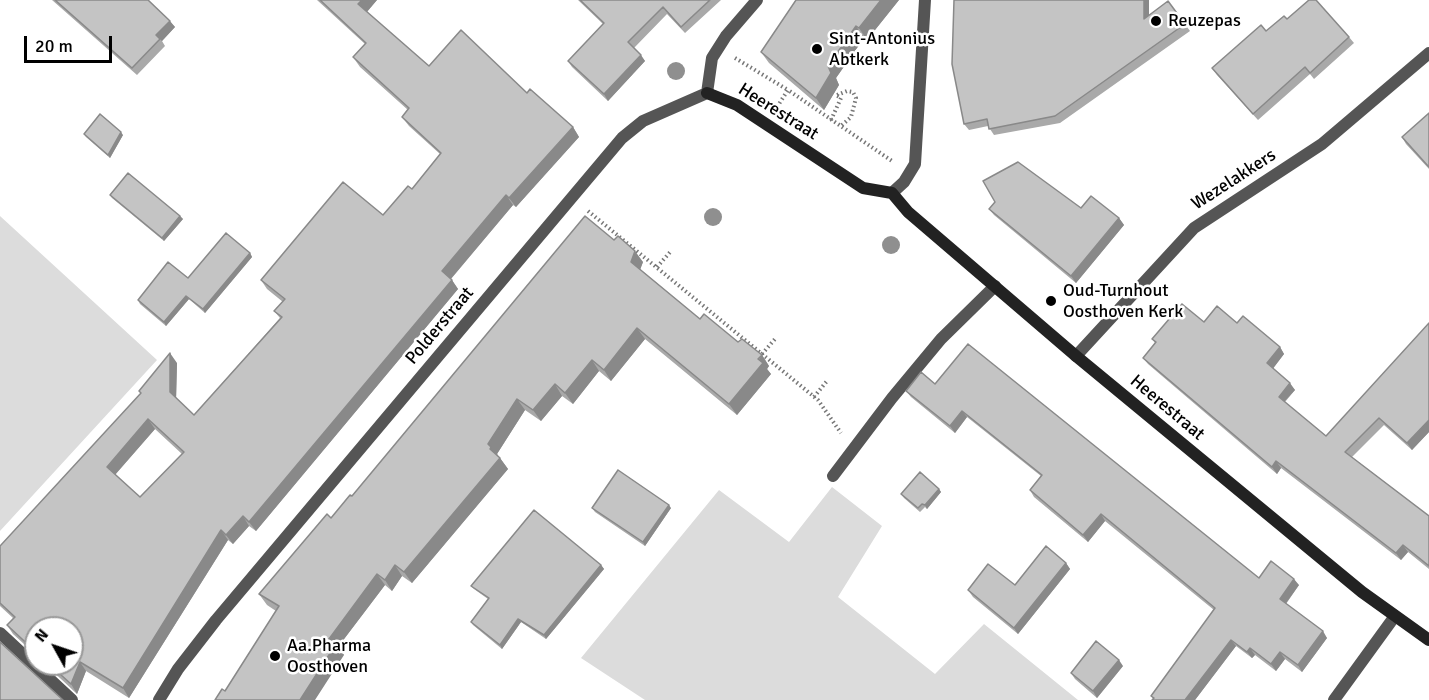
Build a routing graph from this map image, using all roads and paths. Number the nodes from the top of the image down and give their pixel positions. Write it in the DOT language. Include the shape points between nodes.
graph roads {
  1 [pos="757,0"];
  2 [pos="925,0"];
  3 [pos="718,48"];
  4 [pos="1429,53"];
  5 [pos="788,90"];
  6 [pos="830,91"];
  7 [pos="707,93"];
  8 [pos="837,95"];
  9 [pos="831,120"];
  10 [pos="766,123"];
  11 [pos="841,126"];
  12 [pos="911,171"];
  13 [pos="892,193"];
  14 [pos="572,197"];
  15 [pos="671,251"];
  16 [pos="657,267"];
  17 [pos="995,286"];
  18 [pos="776,339"];
  19 [pos="762,354"];
  20 [pos="1076,356"];
  21 [pos="827,381"];
  22 [pos="814,397"];
  23 [pos="854,450"];
  24 [pos="833,476"];
  25 [pos="1395,616"];
  26 [pos="0,633"];
  27 [pos="1429,640"];
  28 [pos="72,700"];
  29 [pos="159,700"];
  30 [pos="1334,700"];
  1 -- 3 [label="street"];
  2 -- 12 [label="street" via="920,118"];
  3 -- 5 [label="path"];
  3 -- 7 [label="street" via="712,58"];
  4 -- 20 [label="street, Wezelakkers" via="1322,144 1194,228"];
  5 -- 9 [label="path"];
  5 -- 10 [label="path"];
  6 -- 8 [label="path"];
  7 -- 10 [label="street, Heerestraat"];
  7 -- 14 [label="street, Polderstraat" via="643,121 622,138"];
  8 -- 9 [label="path" via="840,98"];
  8 -- 11 [label="path" via="847,91 856,98 851,117"];
  9 -- 11 [label="path"];
  10 -- 13 [label="street, Heerestraat" via="863,188"];
  11 -- 12 [label="path"];
  12 -- 13 [label="street"];
  13 -- 17 [label="street, Heerestraat" via="908,213"];
  14 -- 16 [label="path"];
  14 -- 29 [label="street, Polderstraat" via="216,620"];
  15 -- 16 [label="path"];
  16 -- 19 [label="path"];
  17 -- 20 [label="street, Heerestraat"];
  17 -- 23 [label="street" via="941,339"];
  18 -- 19 [label="path"];
  19 -- 22 [label="path"];
  20 -- 25 [label="street, Heerestraat"];
  21 -- 22 [label="path"];
  22 -- 23 [label="path"];
  23 -- 24 [label="street"];
  25 -- 27 [label="street, Heerestraat"];
  25 -- 30 [label="street"];
  26 -- 28 [label="street"];
}
